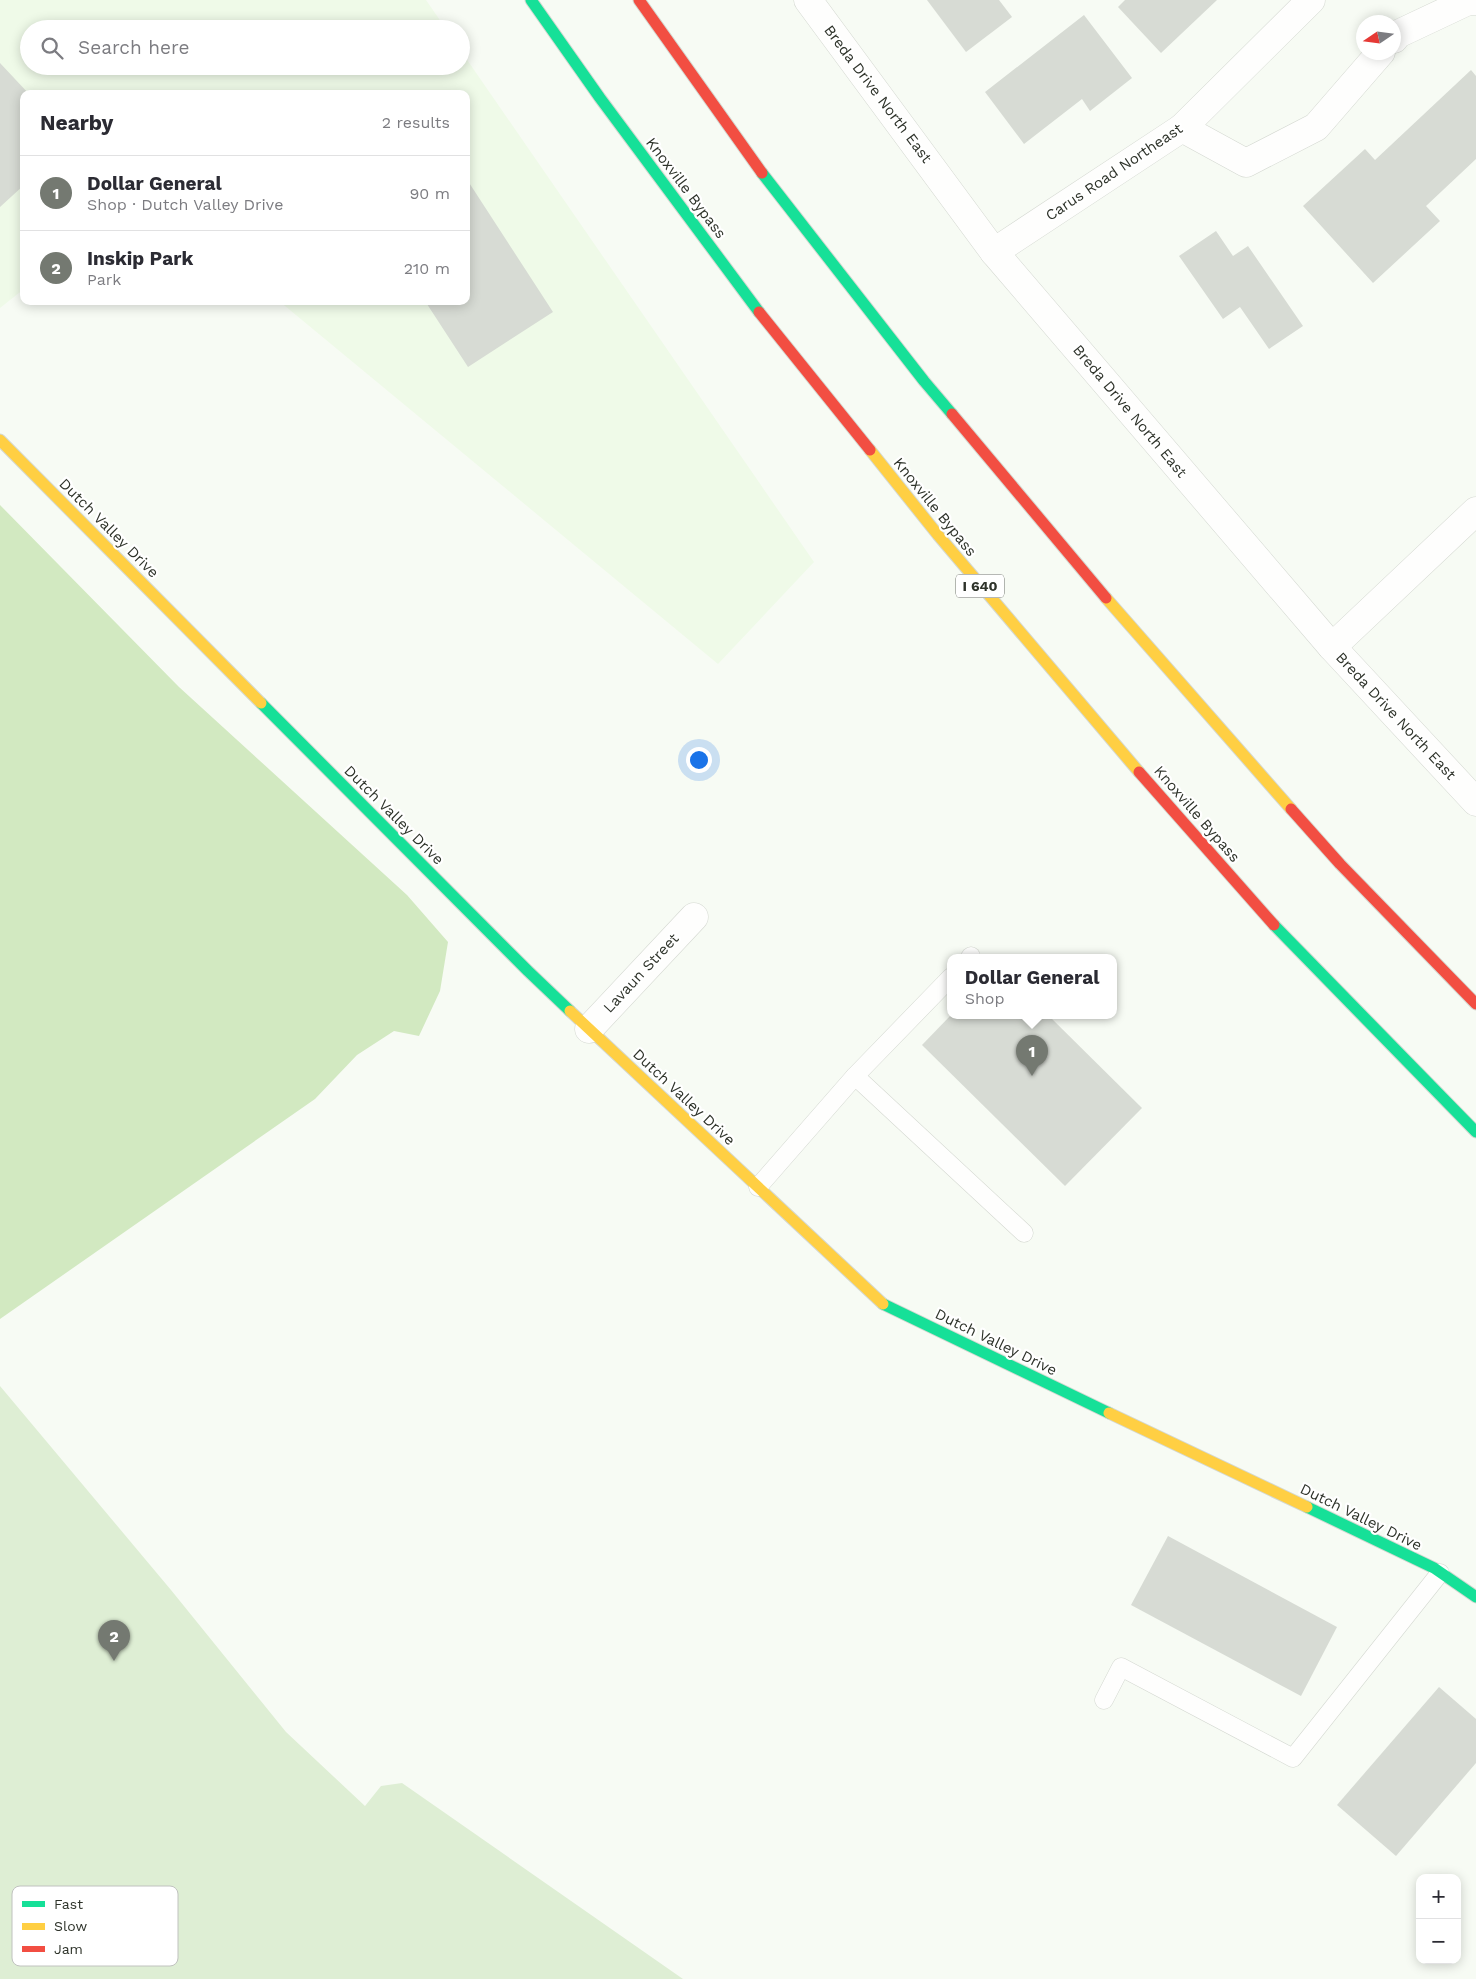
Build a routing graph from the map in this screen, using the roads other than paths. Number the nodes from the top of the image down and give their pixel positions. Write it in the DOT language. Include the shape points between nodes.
graph roads {
  1 [pos="531,0"];
  2 [pos="639,0"];
  3 [pos="808,0"];
  4 [pos="1311,0"];
  5 [pos="1476,1"];
  6 [pos="1401,33"];
  7 [pos="1374,60"];
  8 [pos="1182,128"];
  9 [pos="994,252"];
  10 [pos="0,440"];
  11 [pos="1476,510"];
  12 [pos="1332,648"];
  13 [pos="1476,802"];
  14 [pos="694,917"];
  15 [pos="947,981"];
  16 [pos="1476,1004"];
  17 [pos="588,1029"];
  18 [pos="855,1076"];
  19 [pos="1476,1132"];
  20 [pos="758,1187"];
  21 [pos="1024,1233"];
  22 [pos="1440,1572"];
  23 [pos="1476,1597"];
  24 [pos="1104,1700"];
  1 -- 19 [label="main road, Knoxville Bypass / I 640" via="762,316 938,535 1258,907"];
  2 -- 16 [label="main road" via="776,192 924,381 1135,633 1340,864"];
  3 -- 9 [label="street, Breda Drive North East"];
  4 -- 8 [label="street, Carus Road Northeast"];
  5 -- 6 [label="street" via="1468,1"];
  7 -- 8 [label="street" via="1316,127 1246,162"];
  8 -- 9 [label="street, Carus Road Northeast"];
  9 -- 12 [label="street, Breda Drive North East"];
  10 -- 17 [label="main road, Dutch Valley Drive"];
  11 -- 12 [label="street"];
  12 -- 13 [label="street, Breda Drive North East"];
  14 -- 17 [label="street, Lavaun Street"];
  15 -- 18 [label="lane"];
  17 -- 20 [label="main road, Dutch Valley Drive"];
  18 -- 20 [label="lane"];
  18 -- 21 [label="lane"];
  20 -- 22 [label="main road, Dutch Valley Drive" via="884,1305"];
  22 -- 23 [label="main road, Dutch Valley Drive"];
  22 -- 24 [label="lane" via="1293,1758 1121,1667"];
}
